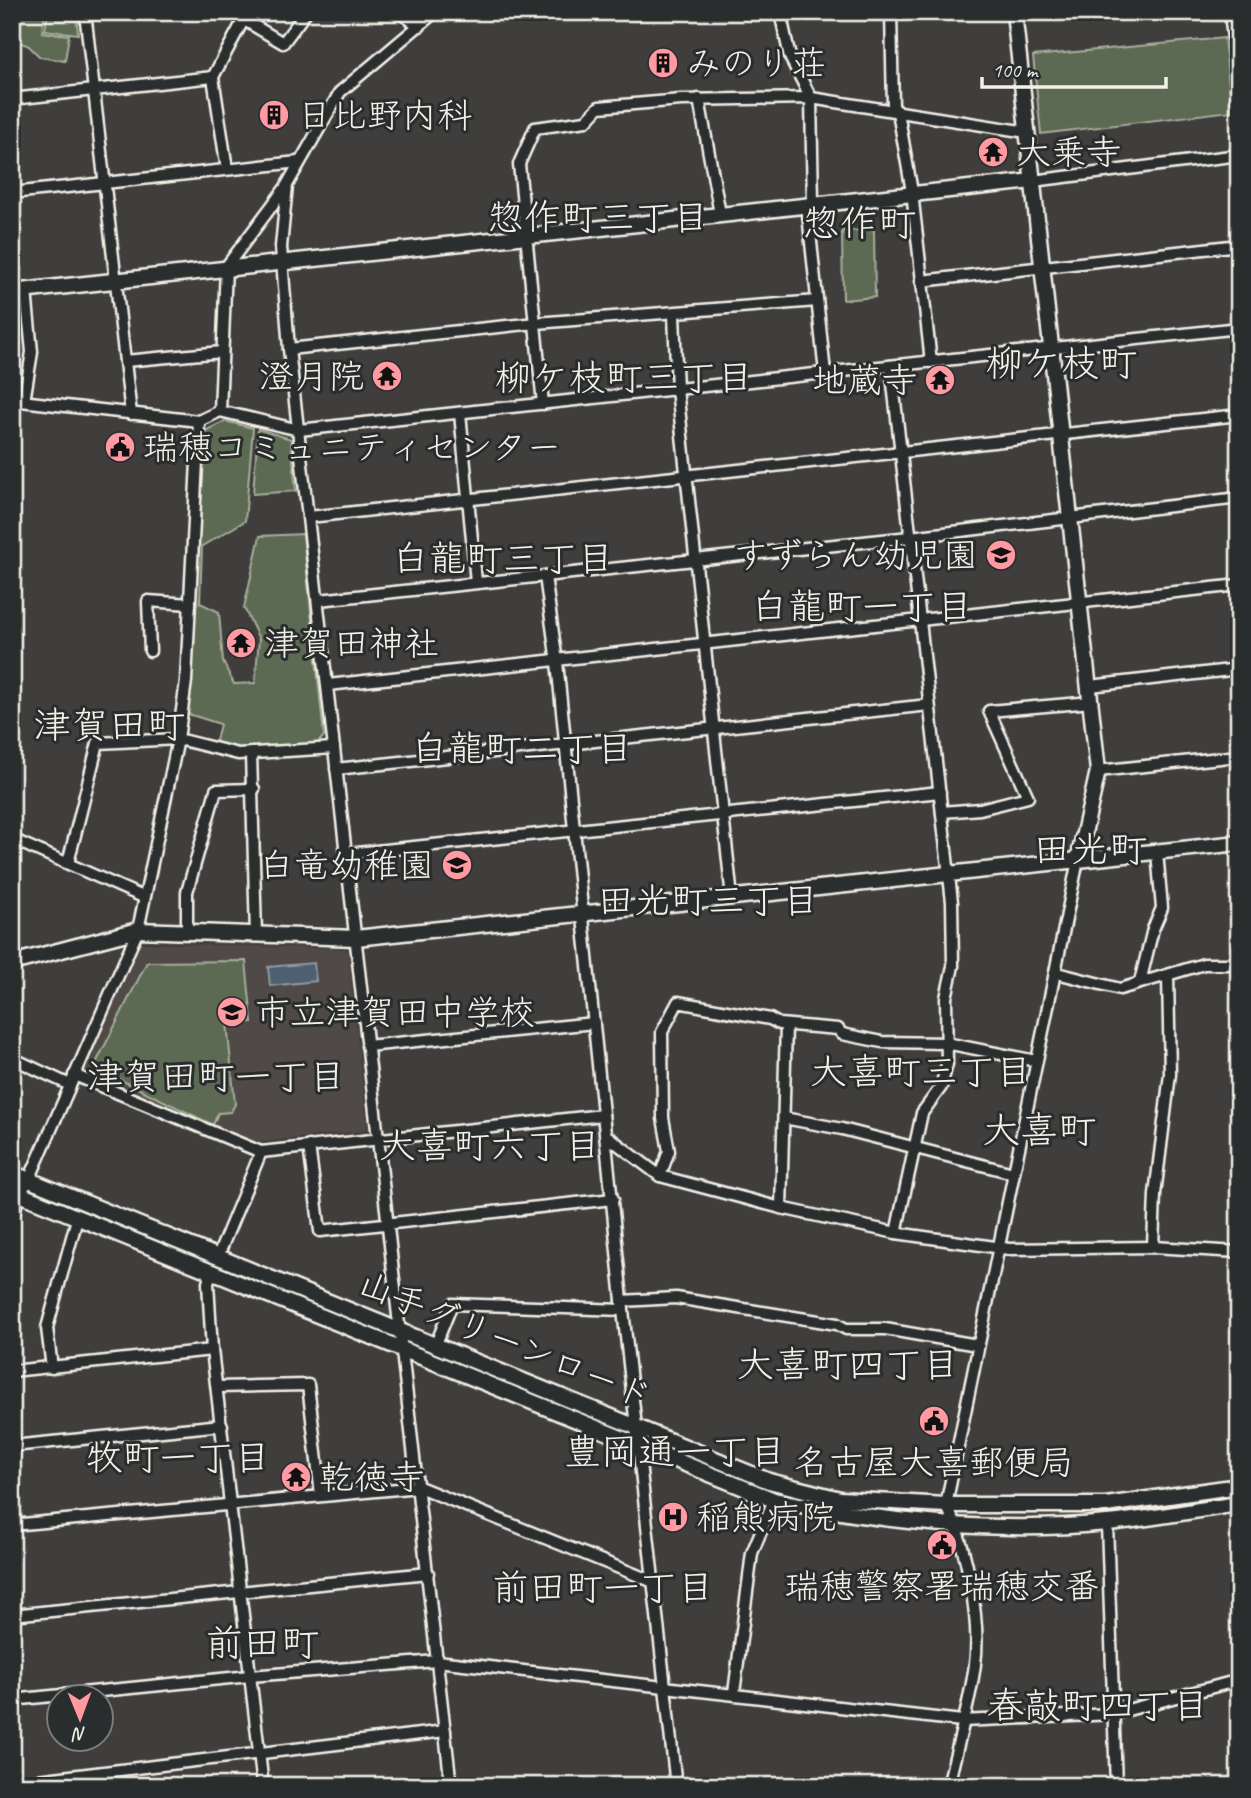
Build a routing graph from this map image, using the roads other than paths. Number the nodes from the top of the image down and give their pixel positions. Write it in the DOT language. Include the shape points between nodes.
graph roads {
  1 [pos="85,12"];
  2 [pos="231,12"];
  3 [pos="306,12"];
  4 [pos="399,12"];
  5 [pos="435,12"];
  6 [pos="780,12"];
  7 [pos="891,12"];
  8 [pos="1014,12"];
  9 [pos="1230,12"];
  10 [pos="244,19"];
  11 [pos="420,26"];
  12 [pos="1237,54"];
  13 [pos="213,77"];
  14 [pos="93,90"];
  15 [pos="1239,93"];
  16 [pos="811,98"];
  17 [pos="12,99"];
  18 [pos="699,99"];
  19 [pos="898,112"];
  20 [pos="1027,132"];
  21 [pos="1239,155"];
  22 [pos="298,162"];
  23 [pos="226,169"];
  24 [pos="1033,181"];
  25 [pos="105,183"];
  26 [pos="287,185"];
  27 [pos="912,192"];
  28 [pos="12,193"];
  29 [pos="810,204"];
  30 [pos="720,214"];
  31 [pos="526,235"];
  32 [pos="1239,245"];
  33 [pos="282,262"];
  34 [pos="226,267"];
  35 [pos="1041,268"];
  36 [pos="116,281"];
  37 [pos="921,281"];
  38 [pos="19,292"];
  39 [pos="817,301"];
  40 [pos="674,314"];
  41 [pos="536,323"];
  42 [pos="1239,328"];
  43 [pos="1052,348"];
  44 [pos="289,349"];
  45 [pos="222,352"];
  46 [pos="125,361"];
  47 [pos="930,362"];
  48 [pos="891,366"];
  49 [pos="825,373"];
  50 [pos="677,389"];
  51 [pos="12,400"];
  52 [pos="24,401"];
  53 [pos="543,404"];
  54 [pos="220,411"];
  55 [pos="460,412"];
  56 [pos="131,414"];
  57 [pos="1239,415"];
  58 [pos="200,421"];
  59 [pos="299,430"];
  60 [pos="1062,435"];
  61 [pos="900,453"];
  62 [pos="688,476"];
  63 [pos="1239,498"];
  64 [pos="466,500"];
  65 [pos="309,517"];
  66 [pos="1070,518"];
  67 [pos="910,537"];
  68 [pos="697,559"];
  69 [pos="545,576"];
  70 [pos="476,582"];
  71 [pos="1239,585"];
  72 [pos="319,600"];
  73 [pos="1080,603"];
  74 [pos="190,604"];
  75 [pos="920,620"];
  76 [pos="707,644"];
  77 [pos="150,652"];
  78 [pos="557,662"];
  79 [pos="1239,669"];
  80 [pos="328,685"];
  81 [pos="1090,686"];
  82 [pos="1092,702"];
  83 [pos="929,705"];
  84 [pos="716,728"];
  85 [pos="178,739"];
  86 [pos="565,745"];
  87 [pos="334,748"];
  88 [pos="251,753"];
  89 [pos="1239,756"];
  90 [pos="336,769"];
  91 [pos="1098,771"];
  92 [pos="254,789"];
  93 [pos="940,792"];
  94 [pos="942,812"];
  95 [pos="725,815"];
  96 [pos="574,830"];
  97 [pos="12,839"];
  98 [pos="1239,843"];
  99 [pos="1157,852"];
  100 [pos="346,854"];
  101 [pos="1078,860"];
  102 [pos="68,863"];
  103 [pos="948,873"];
  104 [pos="143,897"];
  105 [pos="732,898"];
  106 [pos="582,913"];
  107 [pos="138,930"];
  108 [pos="187,932"];
  109 [pos="256,935"];
  110 [pos="356,938"];
  111 [pos="12,963"];
  112 [pos="1239,964"];
  113 [pos="1057,974"];
  114 [pos="1168,976"];
  115 [pos="1140,982"];
  116 [pos="594,1023"];
  117 [pos="786,1025"];
  118 [pos="946,1043"];
  119 [pos="367,1046"];
  120 [pos="12,1058"];
  121 [pos="1036,1061"];
  122 [pos="72,1080"];
  123 [pos="603,1115"];
  124 [pos="785,1118"];
  125 [pos="607,1136"];
  126 [pos="377,1138"];
  127 [pos="309,1146"];
  128 [pos="913,1147"];
  129 [pos="261,1152"];
  130 [pos="12,1173"];
  131 [pos="1013,1173"];
  132 [pos="660,1176"];
  133 [pos="29,1180"];
  134 [pos="15,1193"];
  135 [pos="613,1199"];
  136 [pos="781,1208"];
  137 [pos="77,1219"];
  138 [pos="12,1220"];
  139 [pos="387,1224"];
  140 [pos="896,1233"];
  141 [pos="999,1247"];
  142 [pos="1153,1247"];
  143 [pos="1239,1252"];
  144 [pos="218,1256"];
  145 [pos="211,1273"];
  146 [pos="623,1306"];
  147 [pos="398,1330"];
  148 [pos="436,1344"];
  149 [pos="977,1345"];
  150 [pos="400,1348"];
  151 [pos="212,1350"];
  152 [pos="52,1368"];
  153 [pos="12,1371"];
  154 [pos="217,1387"];
  155 [pos="636,1424"];
  156 [pos="222,1425"];
  157 [pos="12,1446"];
  158 [pos="640,1447"];
  159 [pos="1239,1486"];
  160 [pos="419,1487"];
  161 [pos="321,1495"];
  162 [pos="774,1500"];
  163 [pos="231,1503"];
  164 [pos="1239,1504"];
  165 [pos="946,1505"];
  166 [pos="956,1523"];
  167 [pos="1107,1523"];
  168 [pos="12,1525"];
  169 [pos="428,1573"];
  170 [pos="653,1582"];
  171 [pos="241,1592"];
  172 [pos="12,1615"];
  173 [pos="438,1661"];
  174 [pos="250,1676"];
  175 [pos="1239,1680"];
  176 [pos="666,1688"];
  177 [pos="734,1693"];
  178 [pos="12,1700"];
  179 [pos="1113,1714"];
  180 [pos="962,1721"];
  181 [pos="445,1731"];
  182 [pos="259,1753"];
  183 [pos="12,1783"];
  184 [pos="263,1786"];
  185 [pos="451,1786"];
  186 [pos="676,1786"];
  187 [pos="948,1786"];
  188 [pos="1115,1786"];
  1 -- 14 [label="street"];
  2 -- 10 [label="street"];
  3 -- 10 [label="street" via="283,43"];
  4 -- 11 [label="street"];
  5 -- 11 [label="street"];
  6 -- 16 [label="street" via="790,57"];
  7 -- 19 [label="street" via="893,107"];
  8 -- 20 [label="street"];
  9 -- 12 [label="street"];
  10 -- 13 [label="street"];
  11 -- 22 [label="street" via="340,92"];
  12 -- 15 [label="street"];
  13 -- 14 [label="street"];
  13 -- 23 [label="street"];
  14 -- 17 [label="street"];
  14 -- 25 [label="street"];
  16 -- 18 [label="street"];
  16 -- 19 [label="street"];
  16 -- 29 [label="street"];
  18 -- 30 [label="street"];
  18 -- 31 [label="street" via="599,107 586,121 535,128 519,164"];
  19 -- 20 [label="street"];
  19 -- 27 [label="street"];
  20 -- 24 [label="street"];
  21 -- 24 [label="street"];
  22 -- 23 [label="street"];
  22 -- 26 [label="street"];
  23 -- 25 [label="street"];
  24 -- 27 [label="street"];
  24 -- 35 [label="street"];
  25 -- 28 [label="street"];
  25 -- 36 [label="street"];
  26 -- 33 [label="street"];
  26 -- 34 [label="street"];
  27 -- 29 [label="street"];
  27 -- 37 [label="street"];
  29 -- 30 [label="street"];
  29 -- 39 [label="street"];
  30 -- 31 [label="street"];
  31 -- 33 [label="street"];
  31 -- 41 [label="street"];
  32 -- 35 [label="street"];
  33 -- 34 [label="street"];
  33 -- 44 [label="street"];
  34 -- 36 [label="street"];
  34 -- 45 [label="street"];
  35 -- 37 [label="street"];
  35 -- 43 [label="street"];
  36 -- 38 [label="street"];
  36 -- 46 [label="street"];
  37 -- 47 [label="street"];
  38 -- 52 [label="street" via="32,352"];
  39 -- 40 [label="street"];
  39 -- 49 [label="street"];
  40 -- 41 [label="street"];
  40 -- 50 [label="street"];
  41 -- 44 [label="street"];
  41 -- 53 [label="street"];
  42 -- 43 [label="street"];
  43 -- 47 [label="street"];
  43 -- 60 [label="street"];
  44 -- 59 [label="street"];
  45 -- 46 [label="street"];
  45 -- 54 [label="street"];
  46 -- 56 [label="street"];
  47 -- 48 [label="street"];
  48 -- 49 [label="street"];
  48 -- 61 [label="street"];
  49 -- 50 [label="street"];
  50 -- 53 [label="street"];
  50 -- 62 [label="street"];
  51 -- 52 [label="street"];
  52 -- 56 [label="street"];
  53 -- 55 [label="street"];
  54 -- 58 [label="street"];
  54 -- 59 [label="street"];
  55 -- 59 [label="street"];
  55 -- 64 [label="street"];
  56 -- 58 [label="street"];
  57 -- 60 [label="street"];
  58 -- 74 [label="street"];
  59 -- 65 [label="street"];
  60 -- 61 [label="street"];
  60 -- 66 [label="street"];
  61 -- 62 [label="street"];
  61 -- 67 [label="street"];
  62 -- 64 [label="street"];
  62 -- 68 [label="street"];
  63 -- 66 [label="street"];
  64 -- 65 [label="street"];
  64 -- 70 [label="street"];
  65 -- 72 [label="street"];
  66 -- 67 [label="street"];
  66 -- 73 [label="street"];
  67 -- 68 [label="street"];
  67 -- 75 [label="street"];
  68 -- 69 [label="street"];
  68 -- 76 [label="street"];
  69 -- 70 [label="street"];
  69 -- 78 [label="street"];
  70 -- 72 [label="street"];
  71 -- 73 [label="street"];
  72 -- 80 [label="street"];
  73 -- 75 [label="street"];
  73 -- 81 [label="street"];
  74 -- 77 [label="street" via="148,601"];
  74 -- 85 [label="street"];
  75 -- 76 [label="street"];
  75 -- 83 [label="street"];
  76 -- 78 [label="street"];
  76 -- 84 [label="street"];
  78 -- 80 [label="street"];
  78 -- 86 [label="street"];
  79 -- 81 [label="street"];
  80 -- 87 [label="street"];
  81 -- 82 [label="street"];
  82 -- 91 [label="street"];
  82 -- 94 [label="street" via="989,711 1028,797 980,809"];
  83 -- 84 [label="street"];
  83 -- 93 [label="street"];
  84 -- 86 [label="street"];
  84 -- 95 [label="street"];
  85 -- 88 [label="street"];
  85 -- 102 [label="street" via="98,743"];
  85 -- 104 [label="street"];
  86 -- 90 [label="street"];
  86 -- 96 [label="street"];
  87 -- 88 [label="street"];
  87 -- 90 [label="street"];
  88 -- 92 [label="street"];
  89 -- 91 [label="street"];
  90 -- 100 [label="street"];
  91 -- 101 [label="street"];
  92 -- 108 [label="street" via="216,790 187,891"];
  92 -- 109 [label="street"];
  93 -- 94 [label="street"];
  93 -- 95 [label="street"];
  94 -- 103 [label="street"];
  95 -- 96 [label="street"];
  95 -- 105 [label="street"];
  96 -- 100 [label="street"];
  96 -- 106 [label="street"];
  97 -- 102 [label="street"];
  98 -- 99 [label="street"];
  99 -- 101 [label="street"];
  99 -- 115 [label="street" via="1162,908"];
  100 -- 110 [label="street"];
  101 -- 103 [label="street"];
  101 -- 113 [label="street"];
  102 -- 104 [label="street"];
  103 -- 105 [label="street"];
  103 -- 118 [label="street" via="953,966 946,998"];
  104 -- 107 [label="street"];
  105 -- 106 [label="street"];
  106 -- 110 [label="street"];
  106 -- 116 [label="street"];
  107 -- 108 [label="street"];
  107 -- 111 [label="street"];
  107 -- 122 [label="street"];
  108 -- 109 [label="street"];
  109 -- 110 [label="street"];
  110 -- 119 [label="street"];
  112 -- 114 [label="street" via="1204,964"];
  113 -- 115 [label="street" via="1120,989"];
  113 -- 121 [label="street"];
  114 -- 115 [label="street"];
  114 -- 142 [label="street" via="1170,1074"];
  116 -- 119 [label="street"];
  116 -- 123 [label="street"];
  117 -- 118 [label="street" via="838,1029 842,1034 882,1042"];
  117 -- 124 [label="street"];
  117 -- 132 [label="street" via="770,1018 678,1002 662,1032 663,1118 669,1151"];
  118 -- 121 [label="street"];
  118 -- 128 [label="street" via="942,1087 922,1113"];
  119 -- 126 [label="street"];
  120 -- 122 [label="street"];
  121 -- 131 [label="street"];
  122 -- 129 [label="street"];
  122 -- 133 [label="street"];
  123 -- 125 [label="street"];
  123 -- 126 [label="street"];
  124 -- 128 [label="street"];
  124 -- 136 [label="street"];
  125 -- 132 [label="street"];
  125 -- 135 [label="street"];
  126 -- 127 [label="street"];
  126 -- 139 [label="street"];
  127 -- 129 [label="street"];
  127 -- 139 [label="street" via="320,1231"];
  128 -- 131 [label="street"];
  128 -- 140 [label="street"];
  129 -- 144 [label="street"];
  130 -- 133 [label="street, 山手グリーンロード"];
  131 -- 141 [label="street"];
  132 -- 136 [label="street"];
  133 -- 134 [label="street"];
  133 -- 144 [label="street, 山手グリーンロード"];
  134 -- 137 [label="street, 山手グリーンロード"];
  134 -- 138 [label="street"];
  135 -- 139 [label="street"];
  135 -- 146 [label="street"];
  136 -- 140 [label="street"];
  137 -- 145 [label="street, 山手グリーンロード"];
  137 -- 152 [label="street" via="47,1328"];
  139 -- 147 [label="street"];
  140 -- 141 [label="street"];
  141 -- 142 [label="street"];
  141 -- 149 [label="street"];
  142 -- 143 [label="street"];
  144 -- 147 [label="street, 山手グリーンロード"];
  145 -- 150 [label="street, 山手グリーンロード"];
  145 -- 151 [label="street"];
  146 -- 148 [label="street" via="452,1304"];
  146 -- 149 [label="street" via="676,1298 846,1329 885,1329"];
  146 -- 155 [label="street"];
  147 -- 148 [label="street, 山手グリーンロード"];
  147 -- 150 [label="street"];
  148 -- 155 [label="street, 山手グリーンロード"];
  149 -- 165 [label="street"];
  150 -- 158 [label="street, 山手グリーンロード"];
  150 -- 160 [label="street"];
  151 -- 152 [label="street"];
  151 -- 154 [label="street"];
  152 -- 153 [label="street"];
  154 -- 156 [label="street"];
  154 -- 161 [label="street" via="308,1385"];
  155 -- 158 [label="street"];
  155 -- 165 [label="street, 山手グリーンロード" via="769,1481 807,1492 840,1499"];
  156 -- 157 [label="street"];
  156 -- 163 [label="street"];
  158 -- 162 [label="street, 山手グリーンロード"];
  158 -- 170 [label="street"];
  159 -- 165 [label="street, 山手グリーンロード" via="1105,1505"];
  160 -- 161 [label="street"];
  160 -- 169 [label="street"];
  160 -- 170 [label="street"];
  161 -- 163 [label="street"];
  162 -- 166 [label="street, 山手グリーンロード" via="861,1517"];
  162 -- 177 [label="street" via="752,1553"];
  163 -- 168 [label="street"];
  163 -- 171 [label="street"];
  164 -- 167 [label="street, 山手グリーンロード"];
  165 -- 166 [label="street"];
  166 -- 167 [label="street, 山手グリーンロード" via="1025,1527"];
  166 -- 180 [label="street" via="973,1605 976,1662"];
  167 -- 179 [label="street"];
  169 -- 171 [label="street"];
  169 -- 173 [label="street"];
  170 -- 176 [label="street"];
  171 -- 172 [label="street"];
  171 -- 174 [label="street"];
  173 -- 174 [label="street"];
  173 -- 176 [label="street"];
  173 -- 181 [label="street"];
  174 -- 178 [label="street"];
  174 -- 182 [label="street"];
  175 -- 179 [label="street"];
  176 -- 177 [label="street"];
  176 -- 186 [label="street"];
  177 -- 180 [label="street"];
  179 -- 180 [label="street"];
  179 -- 188 [label="street"];
  180 -- 187 [label="street"];
  181 -- 182 [label="street"];
  181 -- 185 [label="street"];
  182 -- 183 [label="street"];
  182 -- 184 [label="street"];
}
